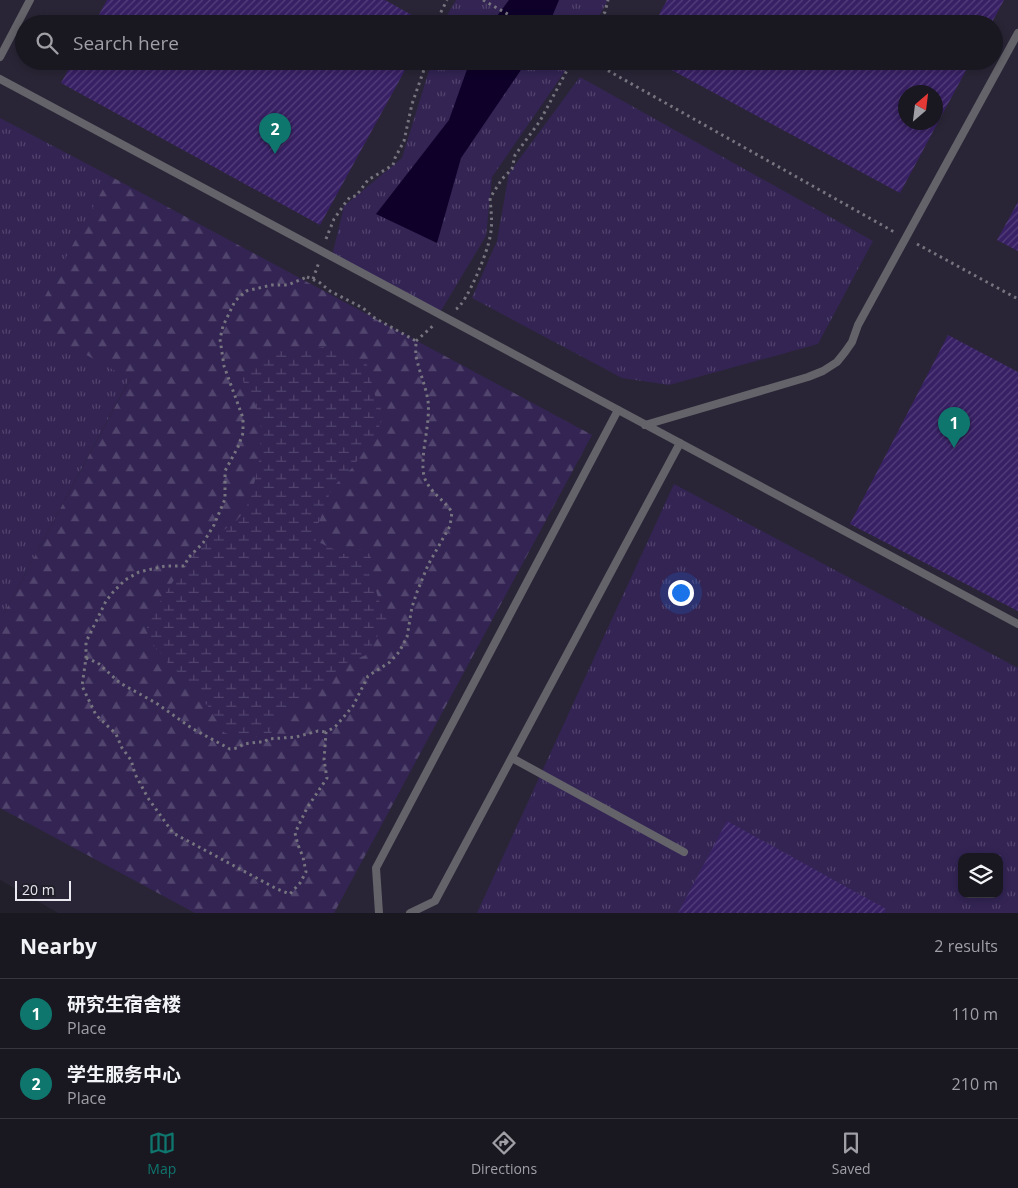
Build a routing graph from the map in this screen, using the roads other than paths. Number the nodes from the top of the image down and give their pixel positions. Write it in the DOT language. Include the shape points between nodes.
graph roads {
  1 [pos="30,0"];
  2 [pos="22,15"];
  3 [pos="15,28"];
  4 [pos="1018,33"];
  5 [pos="0,57"];
  6 [pos="1003,60"];
  7 [pos="998,70"];
  8 [pos="0,79"];
  9 [pos="618,410"];
  10 [pos="645,425"];
  11 [pos="680,443"];
  12 [pos="1018,624"];
  13 [pos="512,758"];
  14 [pos="684,852"];
  15 [pos="379,913"];
  16 [pos="410,913"];
  1 -- 2 [label="lane"];
  3 -- 5 [label="lane"];
  4 -- 6 [label="lane"];
  7 -- 10 [label="lane" via="858,325 852,342 837,362 808,377"];
  8 -- 9 [label="lane"];
  9 -- 10 [label="lane"];
  9 -- 15 [label="lane" via="376,868"];
  10 -- 11 [label="lane"];
  11 -- 12 [label="lane"];
  11 -- 13 [label="lane"];
  13 -- 14 [label="lane"];
  13 -- 16 [label="lane" via="435,901"];
}
